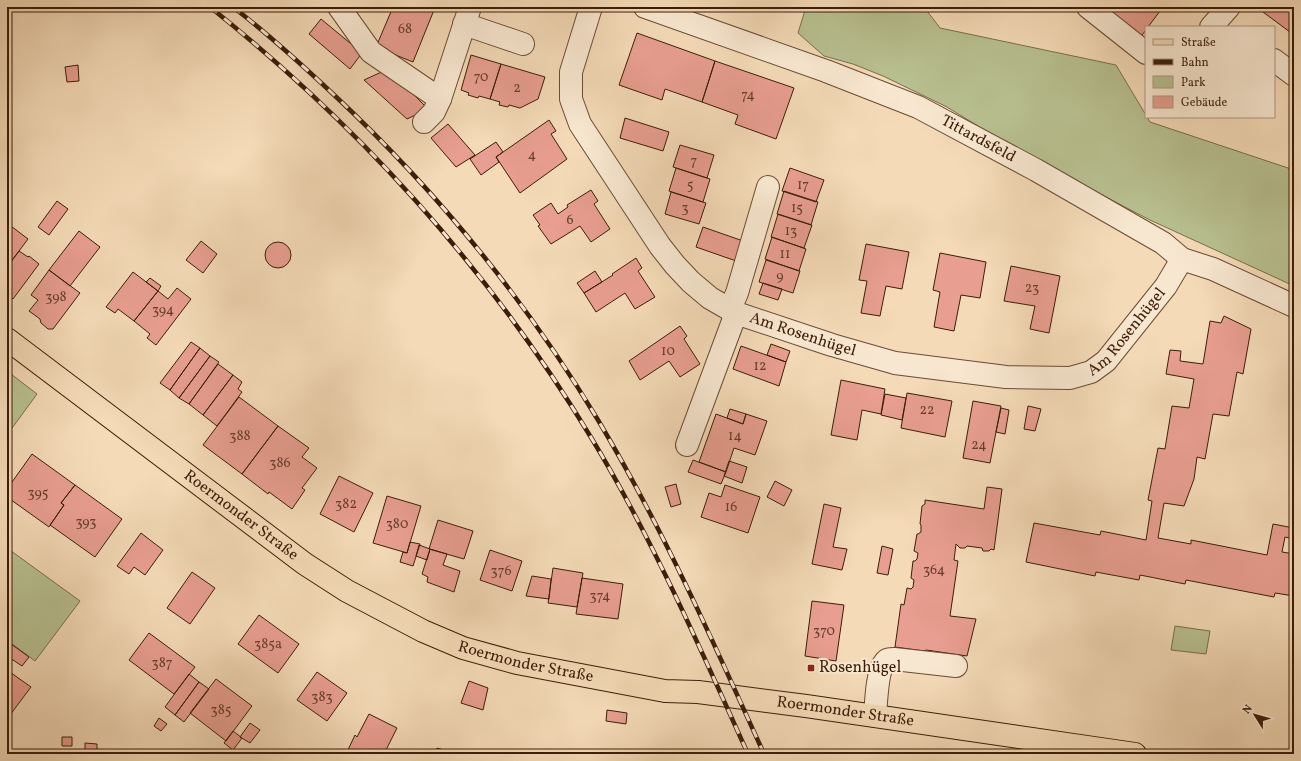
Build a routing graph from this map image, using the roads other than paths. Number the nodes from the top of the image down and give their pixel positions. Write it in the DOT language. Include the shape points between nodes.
graph roads {
  1 [pos="339,7"];
  2 [pos="592,7"];
  3 [pos="645,7"];
  4 [pos="1088,7"];
  5 [pos="467,16"];
  6 [pos="523,44"];
  7 [pos="1145,52"];
  8 [pos="1275,61"];
  9 [pos="1294,75"];
  10 [pos="440,99"];
  11 [pos="424,122"];
  12 [pos="768,188"];
  13 [pos="1182,259"];
  14 [pos="1294,306"];
  15 [pos="733,311"];
  16 [pos="7,339"];
  17 [pos="687,445"];
  18 [pos="956,666"];
  19 [pos="875,716"];
  20 [pos="1135,754"];
  1 -- 10 [label="street" via="371,52"];
  2 -- 15 [label="street, Am Rosenhügel" via="570,72 571,99 580,124 675,265 710,298"];
  3 -- 13 [label="street, Tittardsfeld" via="741,40 918,107 1036,170 1163,243"];
  4 -- 7 [label="street"];
  5 -- 6 [label="street"];
  5 -- 10 [label="street"];
  8 -- 9 [label="street"];
  10 -- 11 [label="street" via="434,112"];
  12 -- 15 [label="street"];
  13 -- 14 [label="street, Tittardsfeld" via="1213,268"];
  13 -- 15 [label="street, Am Rosenhügel" via="1163,290 1106,361 1091,372 1070,378 1006,377 895,363 832,345"];
  15 -- 17 [label="street"];
  16 -- 19 [label="main road, Roermonder Straße" via="305,564 347,591 423,631 463,648 583,677 665,691 698,692"];
  18 -- 19 [label="street" via="888,659 881,668"];
  19 -- 20 [label="main road, Roermonder Straße"];
}
